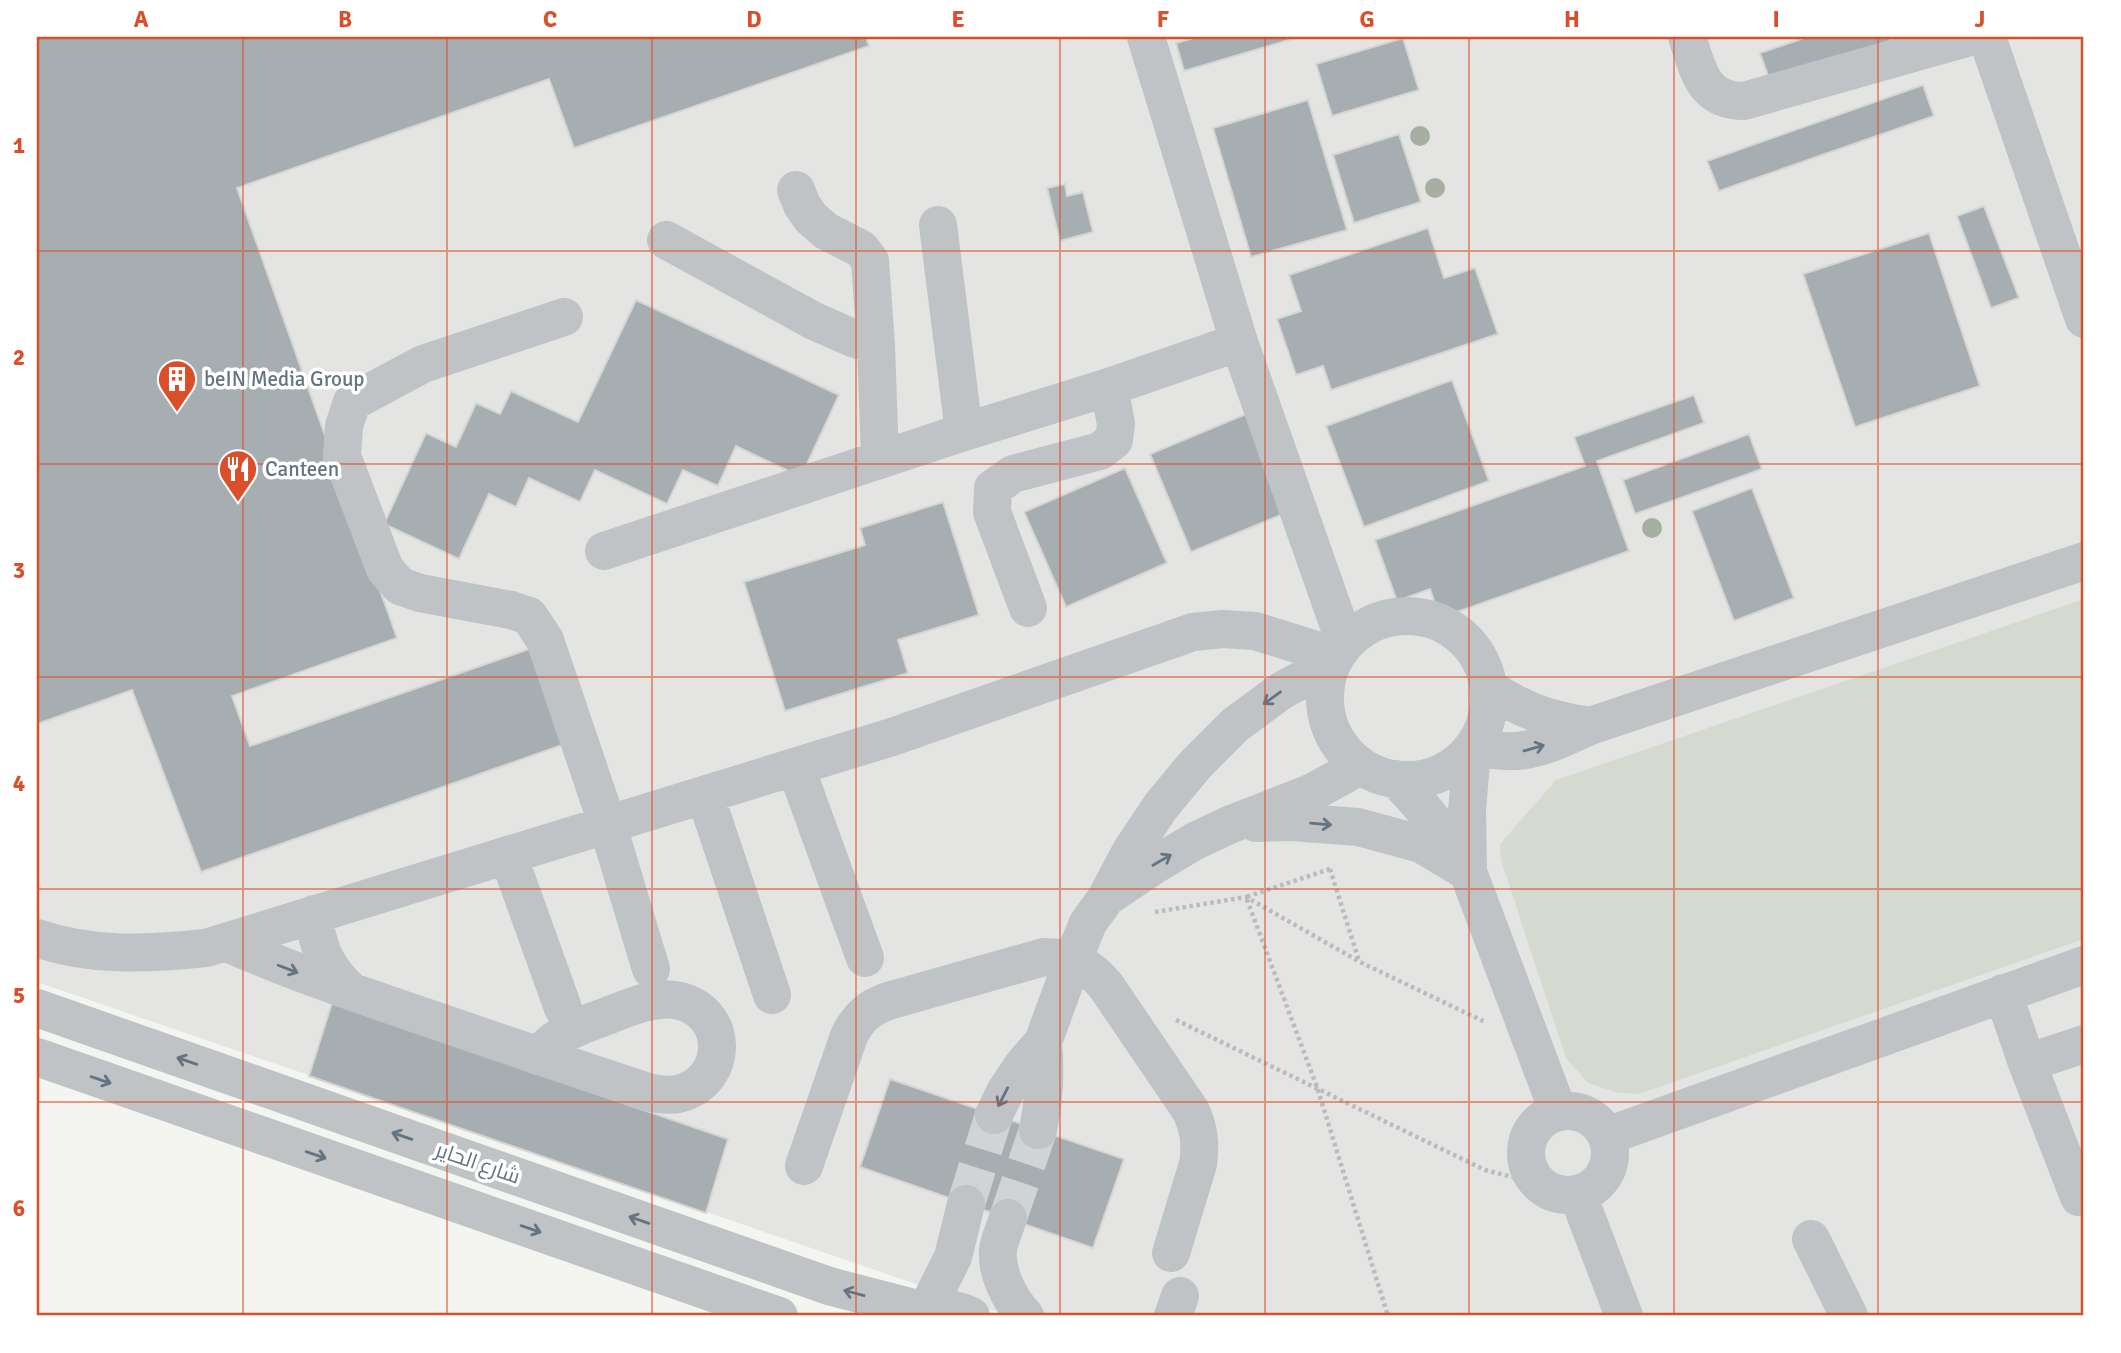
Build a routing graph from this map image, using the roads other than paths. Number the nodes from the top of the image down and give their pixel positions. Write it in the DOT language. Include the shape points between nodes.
graph roads {
  1 [pos="1146,37"];
  2 [pos="1687,37"];
  3 [pos="1970,37"];
  4 [pos="1987,37"];
  5 [pos="796,190"];
  6 [pos="937,225"];
  7 [pos="666,240"];
  8 [pos="564,317"];
  9 [pos="2084,319"];
  10 [pos="1239,342"];
  11 [pos="876,345"];
  12 [pos="1109,387"];
  13 [pos="964,432"];
  14 [pos="880,460"];
  15 [pos="604,551"];
  16 [pos="2084,561"];
  17 [pos="1028,608"];
  18 [pos="1337,654"];
  19 [pos="1489,688"];
  20 [pos="1590,726"];
  21 [pos="1473,747"];
  22 [pos="1360,766"];
  23 [pos="796,768"];
  24 [pos="1396,779"];
  25 [pos="705,795"];
  26 [pos="607,823"];
  27 [pos="1229,825"];
  28 [pos="508,855"];
  29 [pos="1468,872"];
  30 [pos="1105,898"];
  31 [pos="314,914"];
  32 [pos="37,938"];
  33 [pos="225,942"];
  34 [pos="865,958"];
  35 [pos="1073,960"];
  36 [pos="2084,965"];
  37 [pos="651,969"];
  38 [pos="352,992"];
  39 [pos="2003,993"];
  40 [pos="772,995"];
  41 [pos="37,1008"];
  42 [pos="563,1008"];
  43 [pos="1043,1042"];
  44 [pos="2084,1044"];
  45 [pos="538,1056"];
  46 [pos="37,1057"];
  47 [pos="2027,1063"];
  48 [pos="1558,1111"];
  49 [pos="994,1115"];
  50 [pos="1038,1130"];
  51 [pos="1607,1136"];
  52 [pos="804,1166"];
  53 [pos="1578,1195"];
  54 [pos="2079,1197"];
  55 [pos="1811,1239"];
  56 [pos="1171,1253"];
  57 [pos="919,1312"];
  58 [pos="779,1316"];
  59 [pos="971,1316"];
  60 [pos="1025,1316"];
  61 [pos="1624,1316"];
  62 [pos="1849,1316"];
  1 -- 10 [label="street"];
  2 -- 3 [label="street" via="1710,90 1731,101 1744,101"];
  4 -- 9 [label="street"];
  5 -- 11 [label="street" via="811,218 867,255"];
  6 -- 13 [label="street"];
  7 -- 11 [label="street" via="814,321"];
  8 -- 26 [label="street" via="423,364 352,402 342,456 385,569 400,586 529,616 545,640"];
  10 -- 12 [label="street"];
  10 -- 18 [label="street"];
  11 -- 14 [label="street"];
  12 -- 13 [label="street"];
  12 -- 17 [label="street" via="1114,440 1100,452 1013,474 993,488 992,512"];
  13 -- 14 [label="street"];
  14 -- 15 [label="street"];
  16 -- 20 [label="street"];
  18 -- 19 [label="street" via="1370,624 1400,615 1432,619 1459,634 1479,658"];
  18 -- 22 [label="street" via="1324,702 1335,738"];
  18 -- 23 [label="street" via="1255,631 1192,632"];
  18 -- 30 [label="street, one-way" via="1235,725 1195,765 1161,806"];
  19 -- 20 [label="street" via="1536,715"];
  19 -- 21 [label="street" via="1487,718"];
  21 -- 20 [label="street, one-way" via="1530,751"];
  21 -- 24 [label="street" via="1438,774"];
  21 -- 29 [label="street"];
  22 -- 24 [label="street"];
  22 -- 27 [label="street" via="1313,792"];
  23 -- 25 [label="street"];
  23 -- 34 [label="street"];
  24 -- 29 [label="street" via="1424,807"];
  25 -- 26 [label="street"];
  25 -- 40 [label="street"];
  26 -- 28 [label="street"];
  26 -- 37 [label="street"];
  27 -- 29 [label="street, one-way" via="1292,822 1358,827 1421,844"];
  30 -- 27 [label="street, one-way"];
  28 -- 31 [label="street"];
  28 -- 42 [label="street"];
  29 -- 48 [label="street"];
  30 -- 35 [label="street" via="1088,923"];
  31 -- 33 [label="street"];
  31 -- 38 [label="street" via="324,957"];
  32 -- 33 [label="street" via="107,952 158,953"];
  33 -- 38 [label="street, one-way"];
  35 -- 43 [label="street"];
  35 -- 52 [label="street" via="1044,957 888,1001 864,1014 849,1036"];
  35 -- 56 [label="street" via="1106,986 1196,1123 1198,1164"];
  36 -- 39 [label="street"];
  38 -- 45 [label="street"];
  39 -- 47 [label="street"];
  39 -- 51 [label="street"];
  57 -- 41 [label="street, شارع الحاير, one-way" via="829,1286"];
  43 -- 49 [label="street, one-way" via="1017,1074"];
  43 -- 50 [label="street" via="1046,1072"];
  44 -- 47 [label="street"];
  46 -- 58 [label="street, one-way"];
  47 -- 54 [label="street"];
  48 -- 51 [label="street" via="1577,1111 1595,1119"];
  48 -- 53 [label="street" via="1538,1122 1526,1140 1525,1163 1536,1183 1555,1195"];
  51 -- 53 [label="street" via="1611,1160 1599,1183"];
  53 -- 61 [label="street"];
  55 -- 62 [label="street"];
  57 -- 59 [label="street, شارع الحاير" via="943,1307"];
  57 -- 60 [label="street" via="943,1280 963,1220 1003,1233 998,1265 1007,1291"];
}
